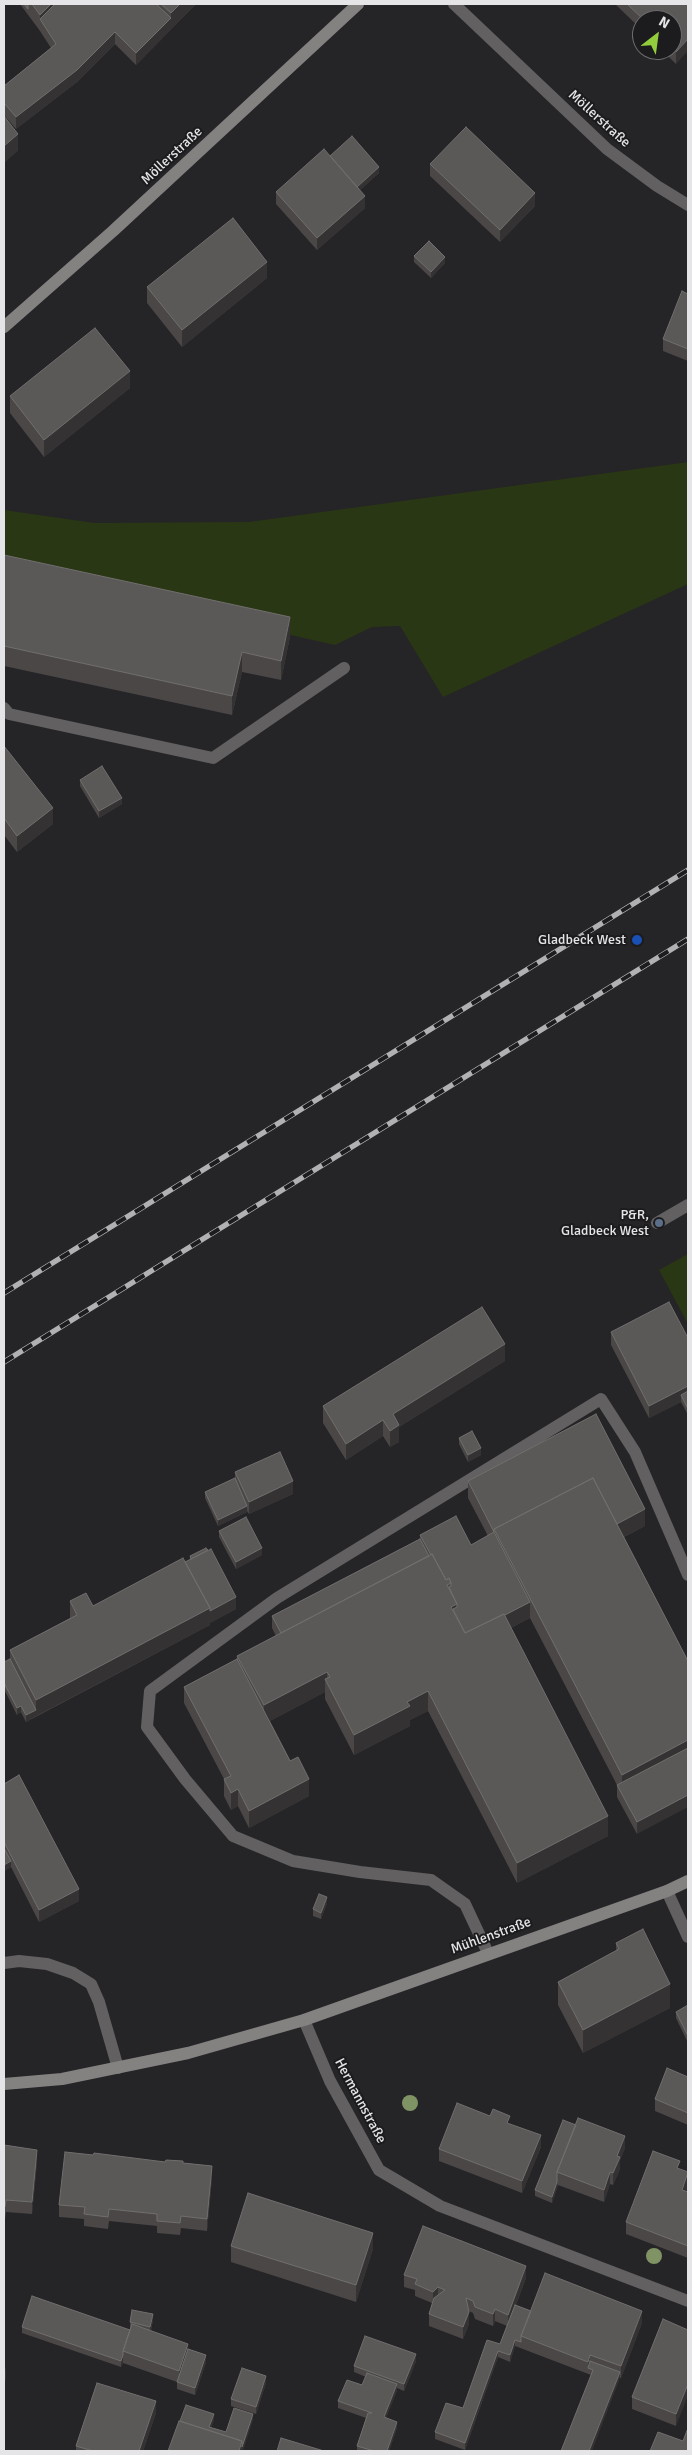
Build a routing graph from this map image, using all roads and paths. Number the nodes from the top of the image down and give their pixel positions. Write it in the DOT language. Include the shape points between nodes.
graph roads {
  1 [pos="358,4"];
  2 [pos="454,4"];
  3 [pos="688,205"];
  4 [pos="4,327"];
  5 [pos="344,668"];
  6 [pos="4,708"];
  7 [pos="688,1205"];
  8 [pos="657,1223"];
  9 [pos="688,1575"];
  10 [pos="688,1881"];
  11 [pos="667,1891"];
  12 [pos="688,1937"];
  13 [pos="488,1953"];
  14 [pos="4,1963"];
  15 [pos="304,2020"];
  16 [pos="118,2068"];
  17 [pos="4,2084"];
  18 [pos="688,2301"];
  1 -- 4 [label="main road, Möllerstraße" via="113,231"];
  2 -- 3 [label="street, Möllerstraße" via="607,149"];
  5 -- 6 [label="street" via="213,758 9,714"];
  7 -- 8 [label="street"];
  9 -- 13 [label="street" via="635,1452 600,1399 276,1598 150,1691 148,1727 233,1836 293,1861 431,1880 465,1904"];
  10 -- 11 [label="main road, Mühlenstraße"];
  11 -- 12 [label="street"];
  11 -- 13 [label="main road, Mühlenstraße"];
  13 -- 15 [label="main road, Mühlenstraße"];
  14 -- 16 [label="street" via="47,1964 74,1973 91,1984"];
  15 -- 16 [label="main road" via="188,2053"];
  15 -- 18 [label="street, Hermannstraße" via="330,2081 379,2170 440,2206"];
  16 -- 17 [label="main road" via="62,2079"];
}
